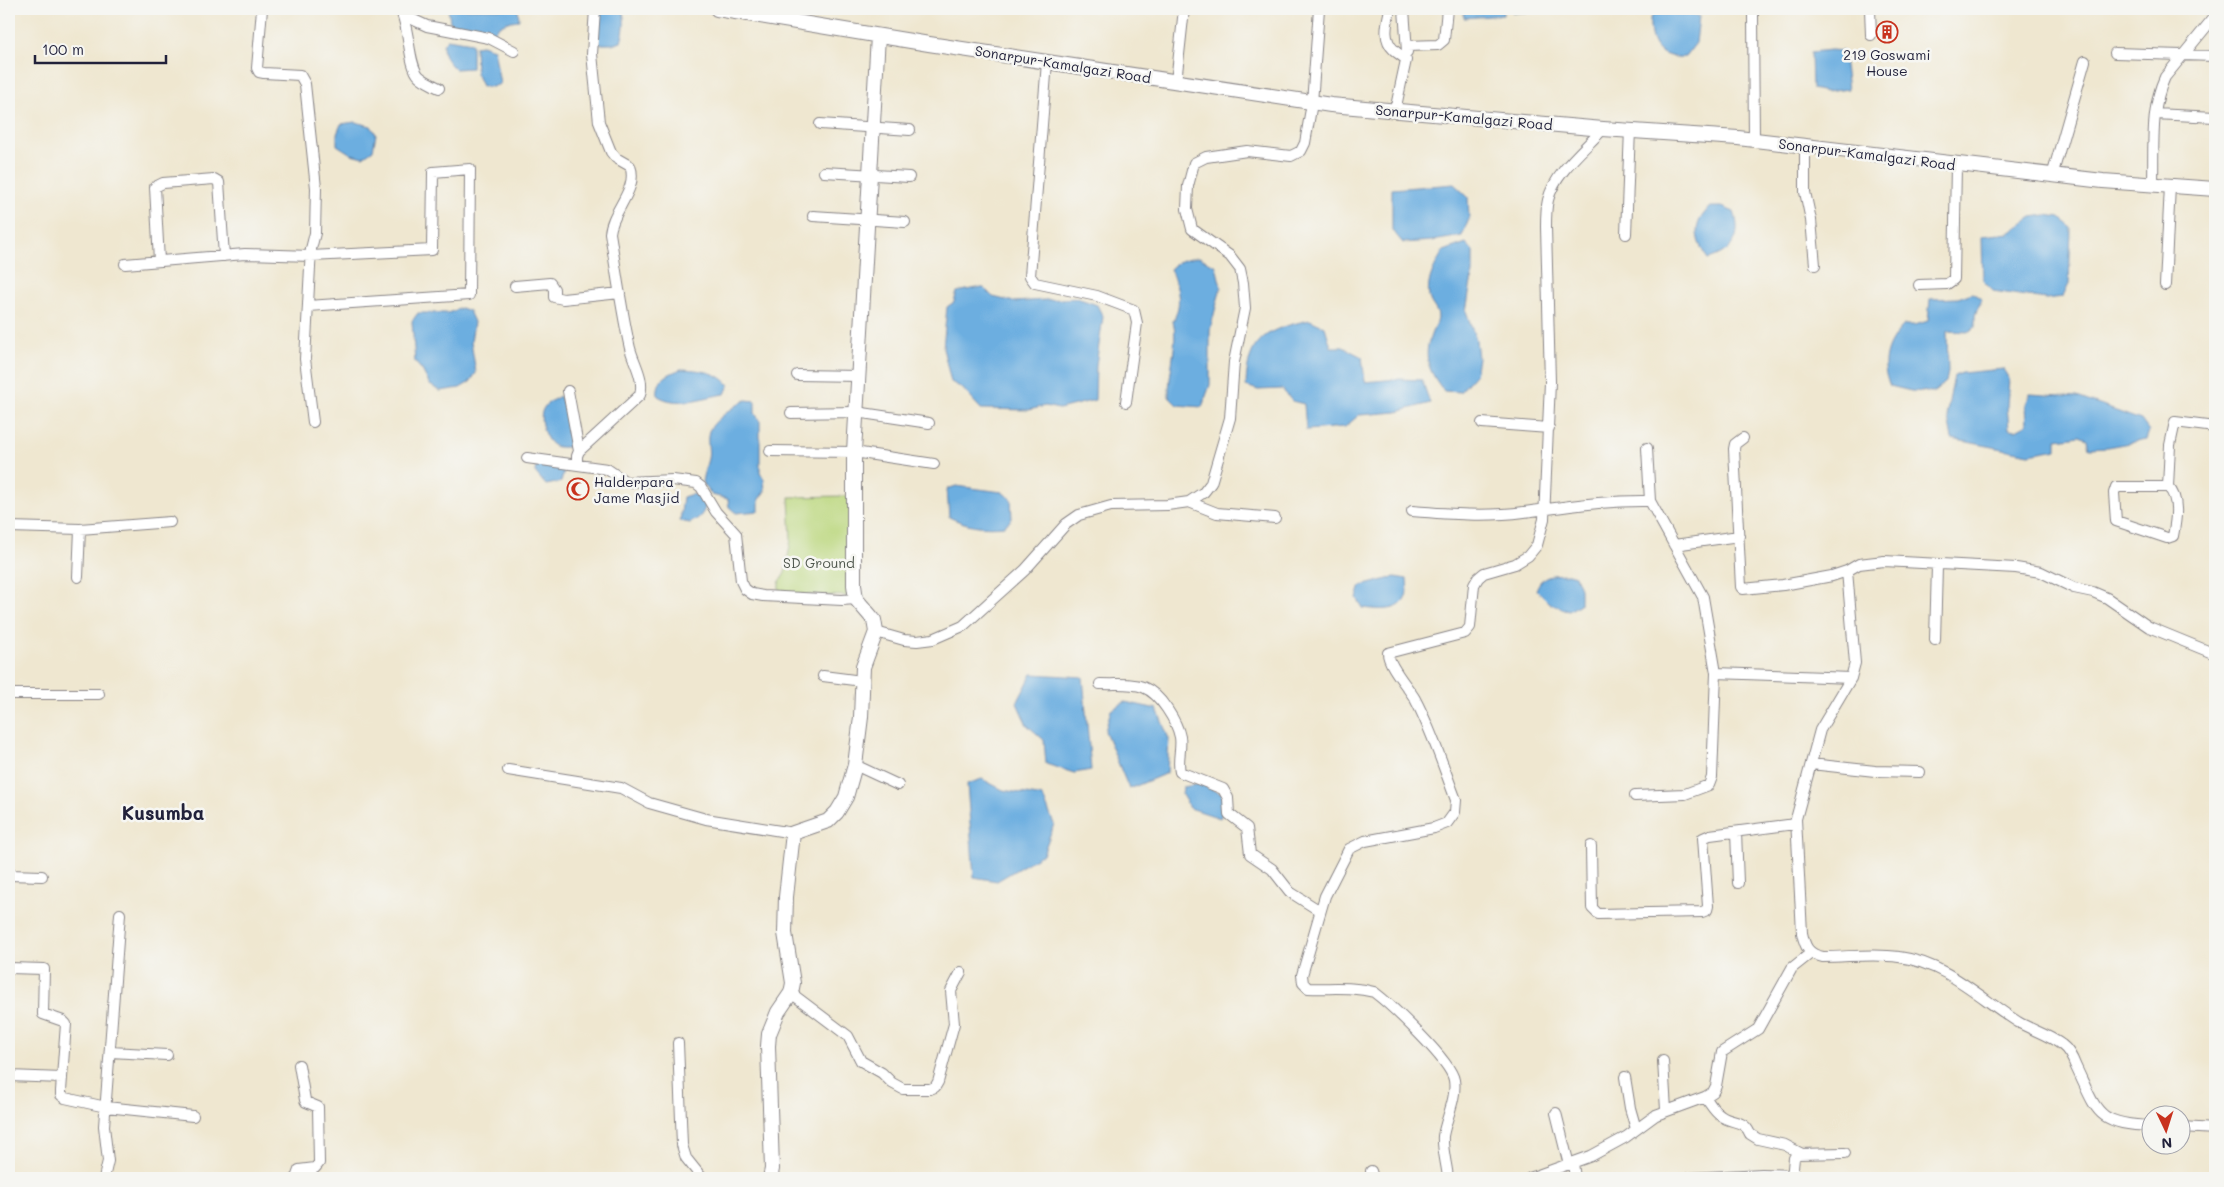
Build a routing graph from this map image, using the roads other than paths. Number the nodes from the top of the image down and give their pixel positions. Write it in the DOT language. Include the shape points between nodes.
graph roads {
  1 [pos="262,9"];
  2 [pos="595,9"];
  3 [pos="717,9"];
  4 [pos="1184,9"];
  5 [pos="1320,9"];
  6 [pos="1390,9"];
  7 [pos="1404,9"];
  8 [pos="1447,9"];
  9 [pos="1751,9"];
  10 [pos="1870,9"];
  11 [pos="402,12"];
  12 [pos="2215,16"];
  13 [pos="1871,35"];
  14 [pos="878,36"];
  15 [pos="1408,46"];
  16 [pos="514,51"];
  17 [pos="2115,53"];
  18 [pos="2185,54"];
  19 [pos="2215,56"];
  20 [pos="1406,60"];
  21 [pos="2085,61"];
  22 [pos="1047,62"];
  23 [pos="1176,82"];
  24 [pos="439,88"];
  25 [pos="1312,103"];
  26 [pos="1395,111"];
  27 [pos="2155,114"];
  28 [pos="2215,118"];
  29 [pos="820,124"];
  30 [pos="873,127"];
  31 [pos="1603,129"];
  32 [pos="1630,129"];
  33 [pos="910,130"];
  34 [pos="1754,140"];
  35 [pos="1806,146"];
  36 [pos="1956,165"];
  37 [pos="824,172"];
  38 [pos="870,175"];
  39 [pos="2052,176"];
  40 [pos="909,177"];
  41 [pos="2153,184"];
  42 [pos="2170,186"];
  43 [pos="2215,189"];
  44 [pos="813,216"];
  45 [pos="867,219"];
  46 [pos="905,222"];
  47 [pos="1626,234"];
  48 [pos="224,256"];
  49 [pos="311,256"];
  50 [pos="159,261"];
  51 [pos="125,264"];
  52 [pos="1815,265"];
  53 [pos="2165,285"];
  54 [pos="515,286"];
  55 [pos="1919,286"];
  56 [pos="620,293"];
  57 [pos="308,306"];
  58 [pos="797,374"];
  59 [pos="859,376"];
  60 [pos="568,391"];
  61 [pos="1126,402"];
  62 [pos="856,412"];
  63 [pos="791,413"];
  64 [pos="313,422"];
  65 [pos="929,423"];
  66 [pos="1482,423"];
  67 [pos="2215,427"];
  68 [pos="1549,428"];
  69 [pos="1743,438"];
  70 [pos="1647,448"];
  71 [pos="579,451"];
  72 [pos="770,451"];
  73 [pos="854,452"];
  74 [pos="527,458"];
  75 [pos="577,464"];
  76 [pos="934,464"];
  77 [pos="2168,487"];
  78 [pos="1650,501"];
  79 [pos="1189,502"];
  80 [pos="1545,508"];
  81 [pos="1412,511"];
  82 [pos="1275,518"];
  83 [pos="170,522"];
  84 [pos="9,527"];
  85 [pos="80,528"];
  86 [pos="1739,536"];
  87 [pos="1674,545"];
  88 [pos="1937,566"];
  89 [pos="1847,571"];
  90 [pos="78,577"];
  91 [pos="856,599"];
  92 [pos="876,632"];
  93 [pos="1935,640"];
  94 [pos="2215,654"];
  95 [pos="1716,674"];
  96 [pos="823,676"];
  97 [pos="1851,678"];
  98 [pos="862,681"];
  99 [pos="1100,684"];
  100 [pos="9,694"];
  101 [pos="99,694"];
  102 [pos="1811,764"];
  103 [pos="856,765"];
  104 [pos="508,770"];
  105 [pos="1920,772"];
  106 [pos="898,785"];
  107 [pos="1635,796"];
  108 [pos="1795,824"];
  109 [pos="1736,832"];
  110 [pos="793,833"];
  111 [pos="1591,846"];
  112 [pos="9,875"];
  113 [pos="42,876"];
  114 [pos="1738,883"];
  115 [pos="1320,911"];
  116 [pos="120,914"];
  117 [pos="1811,953"];
  118 [pos="9,968"];
  119 [pos="961,972"];
  120 [pos="791,993"];
  121 [pos="678,1043"];
  122 [pos="110,1052"];
  123 [pos="167,1055"];
  124 [pos="1663,1061"];
  125 [pos="299,1066"];
  126 [pos="9,1076"];
  127 [pos="1625,1077"];
  128 [pos="62,1078"];
  129 [pos="1705,1097"];
  130 [pos="106,1107"];
  131 [pos="1666,1110"];
  132 [pos="1556,1113"];
  133 [pos="193,1116"];
  134 [pos="2142,1126"];
  135 [pos="2192,1128"];
  136 [pos="1636,1129"];
  137 [pos="2215,1129"];
  138 [pos="1845,1153"];
  139 [pos="1800,1154"];
  140 [pos="1571,1164"];
  141 [pos="1555,1174"];
  142 [pos="1792,1176"];
  143 [pos="104,1178"];
  144 [pos="296,1178"];
  145 [pos="702,1178"];
  146 [pos="770,1178"];
  147 [pos="1448,1178"];
  148 [pos="1530,1178"];
  149 [pos="1574,1178"];
  150 [pos="1690,1178"];
  1 -- 49 [label="street" via="257,68 264,73 300,75 305,84 316,188"];
  2 -- 56 [label="street" via="592,54 600,122 611,152 630,166 634,174 611,225"];
  3 -- 14 [label="main road, Sonarpur-Kamalgazi Road"];
  4 -- 23 [label="street"];
  5 -- 25 [label="street"];
  6 -- 20 [label="street" via="1386,22 1388,40"];
  7 -- 15 [label="street"];
  8 -- 15 [label="street" via="1444,40 1438,44"];
  9 -- 34 [label="street"];
  10 -- 13 [label="street"];
  11 -- 16 [label="street" via="427,26 489,38"];
  11 -- 24 [label="street" via="414,71"];
  12 -- 18 [label="street"];
  14 -- 22 [label="main road, Sonarpur-Kamalgazi Road"];
  14 -- 30 [label="main road"];
  15 -- 20 [label="street"];
  17 -- 18 [label="street"];
  18 -- 19 [label="street"];
  18 -- 27 [label="street" via="2165,77"];
  20 -- 26 [label="street"];
  21 -- 39 [label="street"];
  22 -- 23 [label="main road, Sonarpur-Kamalgazi Road"];
  22 -- 61 [label="street" via="1030,276 1035,282 1097,296 1134,310 1137,323"];
  23 -- 25 [label="main road, Sonarpur-Kamalgazi Road"];
  25 -- 26 [label="main road, Sonarpur-Kamalgazi Road"];
  25 -- 79 [label="street" via="1306,144 1301,151 1291,156 1247,150 1206,157 1194,163 1187,209 1192,229 1230,256 1240,269 1244,308 1234,362 1230,418 1221,453 1210,483 1204,492"];
  26 -- 31 [label="main road, Sonarpur-Kamalgazi Road"];
  27 -- 28 [label="street"];
  27 -- 41 [label="street"];
  29 -- 30 [label="street"];
  30 -- 33 [label="street"];
  30 -- 38 [label="main road"];
  31 -- 32 [label="main road, Sonarpur-Kamalgazi Road"];
  31 -- 68 [label="street" via="1568,166 1553,186 1548,200"];
  32 -- 34 [label="main road, Sonarpur-Kamalgazi Road"];
  32 -- 47 [label="street"];
  34 -- 35 [label="main road, Sonarpur-Kamalgazi Road"];
  35 -- 36 [label="main road, Sonarpur-Kamalgazi Road"];
  35 -- 52 [label="street" via="1805,192"];
  36 -- 39 [label="main road, Sonarpur-Kamalgazi Road"];
  36 -- 55 [label="street" via="1954,279 1946,284"];
  37 -- 38 [label="street"];
  38 -- 40 [label="street"];
  38 -- 45 [label="main road"];
  39 -- 41 [label="main road, Sonarpur-Kamalgazi Road"];
  41 -- 42 [label="main road, Sonarpur-Kamalgazi Road"];
  42 -- 43 [label="main road, Sonarpur-Kamalgazi Road"];
  42 -- 53 [label="street"];
  44 -- 45 [label="street"];
  45 -- 46 [label="street"];
  45 -- 59 [label="main road"];
  48 -- 49 [label="street"];
  48 -- 50 [label="street"];
  48 -- 50 [label="street" via="219,182 214,179 155,187"];
  49 -- 57 [label="street"];
  49 -- 57 [label="street" via="432,250 433,172 470,169 469,295"];
  50 -- 51 [label="street"];
  54 -- 56 [label="street" via="550,283 554,297 563,299"];
  56 -- 71 [label="street" via="629,345 641,377 640,395"];
  57 -- 64 [label="street" via="305,359"];
  58 -- 59 [label="street"];
  59 -- 62 [label="main road"];
  60 -- 71 [label="street"];
  62 -- 63 [label="street"];
  62 -- 65 [label="street"];
  62 -- 73 [label="main road"];
  66 -- 68 [label="street"];
  67 -- 77 [label="street" via="2175,422 2170,445"];
  68 -- 80 [label="street"];
  69 -- 86 [label="street" via="1734,449"];
  70 -- 78 [label="street"];
  71 -- 75 [label="street"];
  72 -- 73 [label="street"];
  73 -- 76 [label="street"];
  73 -- 91 [label="main road"];
  74 -- 75 [label="street"];
  75 -- 91 [label="street" via="607,469 626,482 673,480 696,483 736,534 741,581 752,594"];
  77 -- 77 [label="street" via="2176,500 2173,536 2167,538 2116,521 2116,488"];
  78 -- 80 [label="street" via="1622,500"];
  78 -- 87 [label="street"];
  79 -- 82 [label="street" via="1217,513"];
  79 -- 92 [label="street" via="1111,506 1078,515 1025,570 963,626 933,639 917,641"];
  80 -- 81 [label="street" via="1488,514"];
  80 -- 115 [label="street" via="1542,531 1534,550 1514,564 1484,572 1478,578 1474,585 1470,627 1458,636 1388,653 1425,723 1456,800 1455,812 1447,823 1440,826 1365,841 1349,849"];
  83 -- 85 [label="street"];
  84 -- 85 [label="street"];
  85 -- 90 [label="street"];
  86 -- 87 [label="street"];
  86 -- 89 [label="street" via="1740,587 1743,589 1783,585"];
  87 -- 95 [label="street" via="1703,596"];
  88 -- 89 [label="street" via="1884,561 1859,564"];
  88 -- 93 [label="street"];
  88 -- 94 [label="street" via="2016,568 2041,572 2074,588 2108,598 2149,627"];
  89 -- 97 [label="street" via="1855,651"];
  91 -- 92 [label="main road" via="874,620"];
  92 -- 98 [label="main road" via="863,667"];
  95 -- 97 [label="street"];
  95 -- 107 [label="street" via="1712,781 1685,794"];
  96 -- 98 [label="street"];
  97 -- 102 [label="street" via="1820,730"];
  98 -- 103 [label="main road"];
  99 -- 115 [label="street" via="1137,685 1158,695 1179,730 1180,772 1223,789 1228,798 1229,814 1247,828 1250,854 1272,869 1290,892"];
  100 -- 101 [label="street"];
  102 -- 105 [label="street"];
  102 -- 108 [label="street"];
  103 -- 106 [label="street"];
  103 -- 110 [label="main road" via="846,797 837,812 828,821"];
  104 -- 110 [label="street" via="622,788 649,803 706,818"];
  108 -- 109 [label="street"];
  108 -- 117 [label="street" via="1802,932"];
  109 -- 111 [label="street" via="1703,838 1708,906 1702,912 1594,912"];
  109 -- 114 [label="street"];
  110 -- 120 [label="main road" via="785,928 792,970"];
  112 -- 113 [label="street"];
  115 -- 147 [label="street" via="1302,975 1305,986 1374,992 1429,1045 1452,1074 1453,1097 1443,1137"];
  116 -- 122 [label="street"];
  117 -- 129 [label="street" via="1792,968 1758,1029 1722,1052 1716,1086"];
  117 -- 134 [label="street" via="1823,957 1899,957 1929,964 1960,980 2019,1023 2062,1045 2070,1053 2096,1109 2108,1119 2124,1125"];
  118 -- 128 [label="street" via="44,969 43,1014 66,1024"];
  119 -- 120 [label="street" via="951,991 953,1030 938,1082 930,1089 903,1088 892,1083 861,1061 848,1036"];
  120 -- 146 [label="main road" via="778,1012 768,1040"];
  121 -- 145 [label="street" via="682,1145 686,1158"];
  122 -- 123 [label="street"];
  122 -- 130 [label="street"];
  124 -- 131 [label="street"];
  125 -- 144 [label="street" via="305,1100 318,1108 319,1163 315,1168 299,1170"];
  126 -- 128 [label="street"];
  127 -- 136 [label="street"];
  128 -- 130 [label="street" via="61,1095 65,1098"];
  129 -- 131 [label="street"];
  129 -- 139 [label="street" via="1719,1115 1740,1122 1758,1139 1785,1145"];
  130 -- 133 [label="street"];
  130 -- 143 [label="street" via="104,1126 108,1161"];
  131 -- 136 [label="street"];
  132 -- 140 [label="street"];
  135 -- 137 [label="street"];
  136 -- 140 [label="street" via="1605,1149"];
  138 -- 139 [label="street"];
  139 -- 142 [label="street" via="1794,1158"];
  140 -- 141 [label="street"];
  140 -- 149 [label="street"];
  141 -- 148 [label="street"];
  142 -- 150 [label="street" via="1762,1174"];
}
